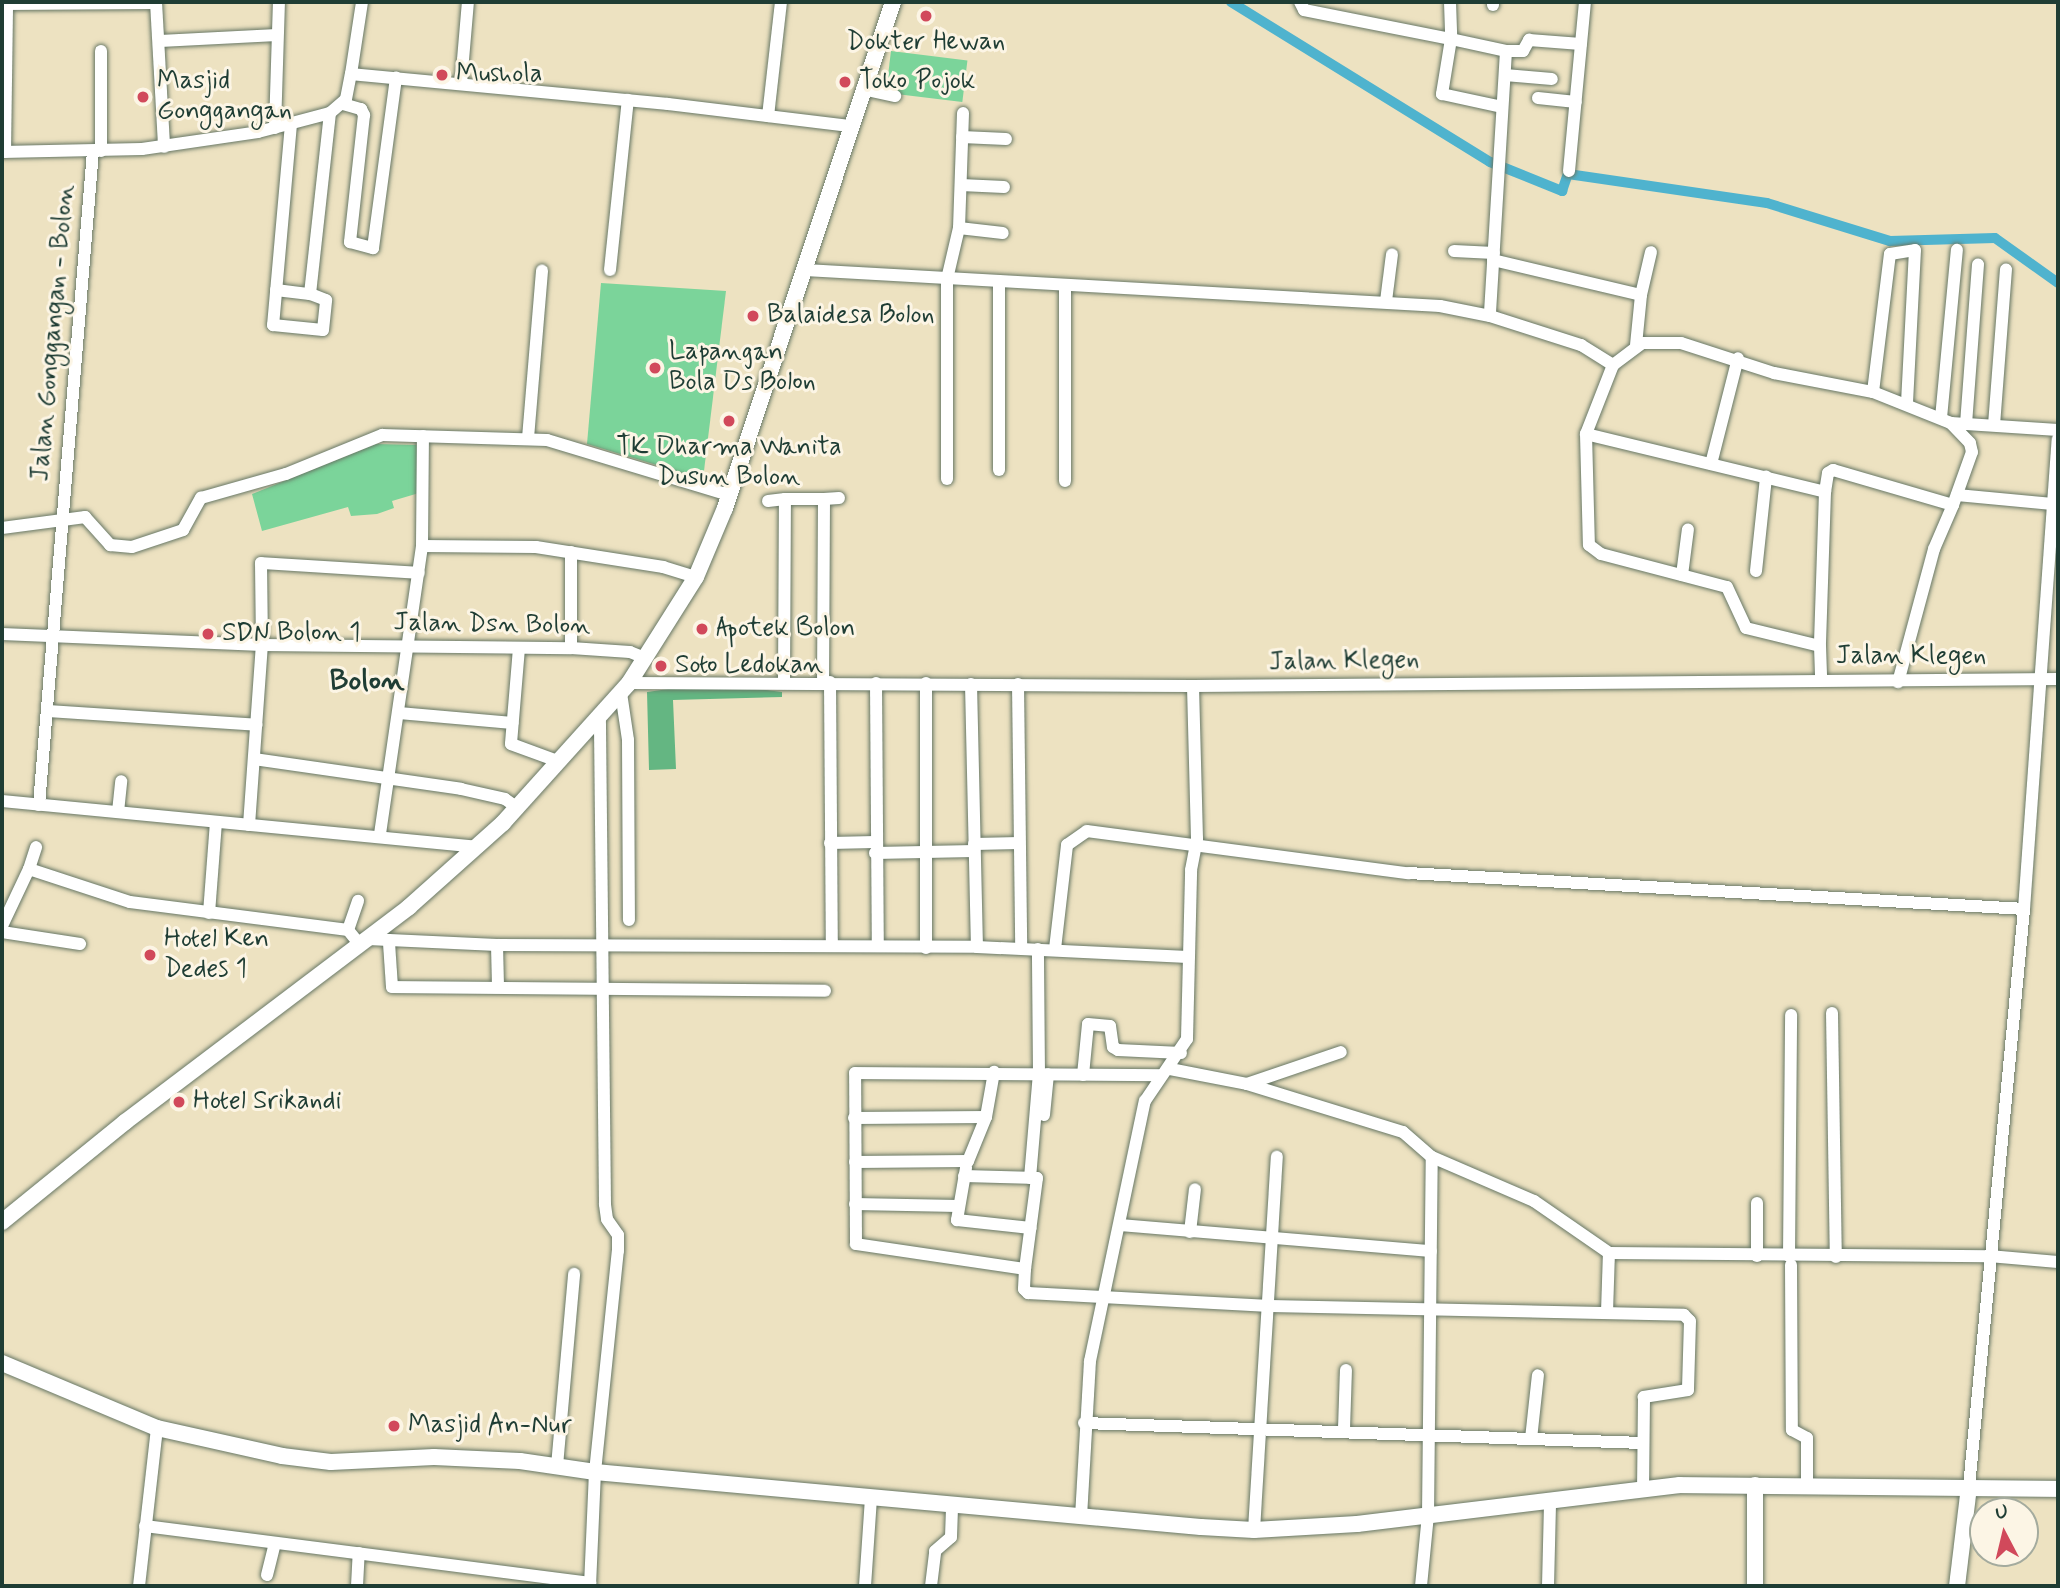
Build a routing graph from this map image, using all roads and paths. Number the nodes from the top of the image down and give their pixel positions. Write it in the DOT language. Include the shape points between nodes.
graph roads {
  1 [pos="156,2"];
  2 [pos="279,2"];
  3 [pos="348,2"];
  4 [pos="468,2"];
  5 [pos="781,2"];
  6 [pos="893,2"];
  7 [pos="1300,2"];
  8 [pos="1450,2"];
  9 [pos="1585,2"];
  10 [pos="362,3"];
  11 [pos="5,4"];
  12 [pos="277,35"];
  13 [pos="1451,39"];
  14 [pos="159,41"];
  15 [pos="1581,44"];
  16 [pos="101,51"];
  17 [pos="1506,51"];
  18 [pos="351,74"];
  19 [pos="1505,75"];
  20 [pos="396,78"];
  21 [pos="1552,79"];
  22 [pos="461,83"];
  23 [pos="862,89"];
  24 [pos="895,96"];
  25 [pos="1538,98"];
  26 [pos="628,100"];
  27 [pos="1576,102"];
  28 [pos="343,104"];
  29 [pos="1502,107"];
  30 [pos="330,113"];
  31 [pos="963,113"];
  32 [pos="768,116"];
  33 [pos="291,124"];
  34 [pos="850,127"];
  35 [pos="275,128"];
  36 [pos="962,137"];
  37 [pos="1006,139"];
  38 [pos="164,147"];
  39 [pos="97,151"];
  40 [pos="3,152"];
  41 [pos="1569,171"];
  42 [pos="961,185"];
  43 [pos="1004,187"];
  44 [pos="959,228"];
  45 [pos="1003,233"];
  46 [pos="1957,250"];
  47 [pos="1454,251"];
  48 [pos="1651,252"];
  49 [pos="1392,254"];
  50 [pos="1493,256"];
  51 [pos="1978,264"];
  52 [pos="2006,269"];
  53 [pos="610,270"];
  54 [pos="805,270"];
  55 [pos="542,271"];
  56 [pos="947,279"];
  57 [pos="999,281"];
  58 [pos="1065,286"];
  59 [pos="276,290"];
  60 [pos="310,294"];
  61 [pos="1641,295"];
  62 [pos="1386,302"];
  63 [pos="1490,316"];
  64 [pos="1636,345"];
  65 [pos="1738,358"];
  66 [pos="1613,365"];
  67 [pos="1873,392"];
  68 [pos="1907,404"];
  69 [pos="1946,420"];
  70 [pos="1966,424"];
  71 [pos="1994,425"];
  72 [pos="2058,430"];
  73 [pos="1586,434"];
  74 [pos="423,436"];
  75 [pos="528,438"];
  76 [pos="2058,439"];
  77 [pos="1711,464"];
  78 [pos="999,470"];
  79 [pos="1766,477"];
  80 [pos="947,479"];
  81 [pos="1065,481"];
  82 [pos="1825,492"];
  83 [pos="729,495"];
  84 [pos="839,498"];
  85 [pos="785,499"];
  86 [pos="824,499"];
  87 [pos="1955,500"];
  88 [pos="768,501"];
  89 [pos="2053,504"];
  90 [pos="62,519"];
  91 [pos="2,528"];
  92 [pos="1688,529"];
  93 [pos="422,545"];
  94 [pos="571,552"];
  95 [pos="1756,571"];
  96 [pos="419,573"];
  97 [pos="1682,575"];
  98 [pos="696,577"];
  99 [pos="2,634"];
  100 [pos="56,637"];
  101 [pos="262,645"];
  102 [pos="409,646"];
  103 [pos="1820,646"];
  104 [pos="519,648"];
  105 [pos="571,648"];
  106 [pos="645,658"];
  107 [pos="2041,679"];
  108 [pos="2058,679"];
  109 [pos="1821,680"];
  110 [pos="784,681"];
  111 [pos="1899,681"];
  112 [pos="827,682"];
  113 [pos="876,683"];
  114 [pos="926,683"];
  115 [pos="971,684"];
  116 [pos="1018,684"];
  117 [pos="1193,686"];
  118 [pos="625,688"];
  119 [pos="48,711"];
  120 [pos="399,713"];
  121 [pos="600,717"];
  122 [pos="513,723"];
  123 [pos="257,725"];
  124 [pos="254,759"];
  125 [pos="560,762"];
  126 [pos="389,779"];
  127 [pos="121,781"];
  128 [pos="2,801"];
  129 [pos="39,805"];
  130 [pos="516,807"];
  131 [pos="118,812"];
  132 [pos="216,822"];
  133 [pos="249,825"];
  134 [pos="380,834"];
  135 [pos="1020,843"];
  136 [pos="830,844"];
  137 [pos="1194,845"];
  138 [pos="36,847"];
  139 [pos="479,847"];
  140 [pos="974,847"];
  141 [pos="875,848"];
  142 [pos="925,853"];
  143 [pos="29,869"];
  144 [pos="358,901"];
  145 [pos="2024,908"];
  146 [pos="209,913"];
  147 [pos="629,920"];
  148 [pos="2,926"];
  149 [pos="348,930"];
  150 [pos="2,932"];
  151 [pos="364,942"];
  152 [pos="389,943"];
  153 [pos="80,944"];
  154 [pos="497,945"];
  155 [pos="603,945"];
  156 [pos="832,946"];
  157 [pos="878,946"];
  158 [pos="977,947"];
  159 [pos="926,948"];
  160 [pos="1021,948"];
  161 [pos="1038,948"];
  162 [pos="1055,949"];
  163 [pos="1188,957"];
  164 [pos="498,987"];
  165 [pos="604,988"];
  166 [pos="825,990"];
  167 [pos="1832,1013"];
  168 [pos="1791,1015"];
  169 [pos="1341,1052"];
  170 [pos="1181,1053"];
  171 [pos="994,1072"];
  172 [pos="1165,1072"];
  173 [pos="1043,1074"];
  174 [pos="1083,1075"];
  175 [pos="1247,1084"];
  176 [pos="986,1116"];
  177 [pos="855,1118"];
  178 [pos="1277,1157"];
  179 [pos="1432,1157"];
  180 [pos="968,1161"];
  181 [pos="855,1162"];
  182 [pos="964,1176"];
  183 [pos="1034,1178"];
  184 [pos="1195,1188"];
  185 [pos="1757,1203"];
  186 [pos="855,1204"];
  187 [pos="958,1206"];
  188 [pos="2,1222"];
  189 [pos="1120,1225"];
  190 [pos="1031,1228"];
  191 [pos="1190,1232"];
  192 [pos="1272,1239"];
  193 [pos="1430,1251"];
  194 [pos="1609,1253"];
  195 [pos="1757,1256"];
  196 [pos="1989,1256"];
  197 [pos="1836,1257"];
  198 [pos="1790,1261"];
  199 [pos="2058,1262"];
  200 [pos="1024,1269"];
  201 [pos="573,1274"];
  202 [pos="1103,1300"];
  203 [pos="1270,1306"];
  204 [pos="1428,1309"];
  205 [pos="1607,1311"];
  206 [pos="2,1363"];
  207 [pos="1346,1370"];
  208 [pos="1538,1375"];
  209 [pos="1084,1423"];
  210 [pos="1260,1427"];
  211 [pos="157,1428"];
  212 [pos="1344,1429"];
  213 [pos="1425,1434"];
  214 [pos="1531,1438"];
  215 [pos="1642,1443"];
  216 [pos="557,1466"];
  217 [pos="595,1472"];
  218 [pos="1755,1485"];
  219 [pos="1807,1486"];
  220 [pos="1969,1488"];
  221 [pos="1643,1489"];
  222 [pos="2058,1489"];
  223 [pos="871,1497"];
  224 [pos="1550,1503"];
  225 [pos="952,1505"];
  226 [pos="1427,1515"];
  227 [pos="1081,1517"];
  228 [pos="145,1526"];
  229 [pos="1254,1530"];
  230 [pos="275,1543"];
  231 [pos="359,1553"];
  232 [pos="267,1575"];
  233 [pos="590,1584"];
  234 [pos="139,1586"];
  235 [pos="356,1586"];
  236 [pos="865,1586"];
  237 [pos="931,1586"];
  238 [pos="1421,1586"];
  239 [pos="1548,1586"];
  240 [pos="1755,1586"];
  241 [pos="1956,1586"];
  1 -- 11 [label="street"];
  1 -- 14 [label="street"];
  2 -- 12 [label="street"];
  3 -- 10 [label="street"];
  4 -- 22 [label="street"];
  5 -- 32 [label="street"];
  6 -- 23 [label="street"];
  7 -- 13 [label="street" via="1304,10"];
  8 -- 13 [label="street"];
  9 -- 15 [label="street"];
  10 -- 18 [label="street"];
  11 -- 40 [label="street"];
  12 -- 14 [label="street"];
  12 -- 35 [label="street"];
  13 -- 17 [label="street"];
  13 -- 29 [label="street" via="1442,94"];
  14 -- 38 [label="street"];
  15 -- 17 [label="street" via="1529,40 1523,51"];
  15 -- 27 [label="street"];
  16 -- 39 [label="street, Jalan Gonggangan - Bolon"];
  17 -- 19 [label="street"];
  18 -- 20 [label="street"];
  18 -- 28 [label="street"];
  19 -- 21 [label="street"];
  19 -- 29 [label="street"];
  20 -- 22 [label="street"];
  20 -- 28 [label="street" via="373,248 350,242 364,111"];
  22 -- 26 [label="street"];
  23 -- 24 [label="street"];
  23 -- 34 [label="street"];
  25 -- 27 [label="street"];
  26 -- 32 [label="street"];
  26 -- 53 [label="street"];
  27 -- 41 [label="street"];
  28 -- 30 [label="street"];
  29 -- 50 [label="street"];
  30 -- 33 [label="street"];
  30 -- 60 [label="street"];
  31 -- 36 [label="street"];
  32 -- 34 [label="street"];
  33 -- 35 [label="street"];
  33 -- 59 [label="street"];
  34 -- 54 [label="street"];
  35 -- 38 [label="street"];
  36 -- 37 [label="street"];
  36 -- 42 [label="street"];
  38 -- 39 [label="street"];
  39 -- 40 [label="street"];
  39 -- 90 [label="street, Jalan Gonggangan - Bolon"];
  42 -- 43 [label="street"];
  42 -- 44 [label="street"];
  44 -- 45 [label="street"];
  44 -- 56 [label="street"];
  46 -- 69 [label="street"];
  47 -- 50 [label="street"];
  48 -- 61 [label="street"];
  49 -- 62 [label="street"];
  50 -- 61 [label="street"];
  50 -- 63 [label="street"];
  51 -- 70 [label="street"];
  52 -- 71 [label="street"];
  54 -- 56 [label="street"];
  54 -- 83 [label="street"];
  55 -- 75 [label="street"];
  56 -- 57 [label="street"];
  56 -- 80 [label="street"];
  57 -- 58 [label="street"];
  57 -- 78 [label="street"];
  58 -- 62 [label="street"];
  58 -- 81 [label="street"];
  59 -- 60 [label="street"];
  59 -- 60 [label="street" via="273,325 322,330 326,300"];
  61 -- 64 [label="street"];
  62 -- 63 [label="street"];
  63 -- 66 [label="street" via="1581,345"];
  64 -- 65 [label="street" via="1664,340"];
  64 -- 66 [label="street"];
  65 -- 67 [label="street" via="1773,373"];
  65 -- 77 [label="street"];
  66 -- 73 [label="street"];
  67 -- 68 [label="street"];
  67 -- 68 [label="street" via="1891,254 1915,250"];
  68 -- 69 [label="street"];
  69 -- 70 [label="street"];
  69 -- 87 [label="street" via="1972,450"];
  70 -- 71 [label="street"];
  71 -- 72 [label="street"];
  73 -- 77 [label="street"];
  73 -- 97 [label="street" via="1589,545 1601,554"];
  74 -- 75 [label="street"];
  74 -- 90 [label="street" via="374,436 286,474 201,498 183,530 132,547 110,545 85,517"];
  74 -- 93 [label="street"];
  75 -- 83 [label="street" via="565,443"];
  76 -- 89 [label="street"];
  77 -- 79 [label="street"];
  79 -- 82 [label="street"];
  79 -- 95 [label="street"];
  82 -- 87 [label="street" via="1827,476 1833,470"];
  82 -- 103 [label="street"];
  83 -- 98 [label="street"];
  84 -- 86 [label="street"];
  85 -- 86 [label="street"];
  85 -- 88 [label="street"];
  85 -- 110 [label="street"];
  86 -- 112 [label="street"];
  87 -- 89 [label="street"];
  87 -- 111 [label="street" via="1934,549"];
  89 -- 107 [label="street"];
  90 -- 91 [label="street"];
  90 -- 100 [label="street, Jalan Gonggangan - Bolon"];
  92 -- 97 [label="street"];
  93 -- 94 [label="street"];
  93 -- 96 [label="street"];
  94 -- 98 [label="street"];
  94 -- 105 [label="street"];
  96 -- 101 [label="street" via="261,563"];
  96 -- 102 [label="street"];
  97 -- 103 [label="street" via="1727,587 1738,618 1750,631"];
  98 -- 106 [label="street"];
  99 -- 100 [label="street, Jalan Dsn Bolon"];
  100 -- 101 [label="street, Jalan Dsn Bolon"];
  100 -- 119 [label="street, Jalan Gonggangan - Bolon"];
  101 -- 102 [label="street, Jalan Dsn Bolon"];
  101 -- 123 [label="street"];
  102 -- 104 [label="street, Jalan Dsn Bolon"];
  102 -- 120 [label="street"];
  103 -- 109 [label="street"];
  104 -- 105 [label="street, Jalan Dsn Bolon"];
  104 -- 122 [label="street"];
  105 -- 106 [label="street, Jalan Dsn Bolon" via="630,652"];
  106 -- 118 [label="street"];
  107 -- 108 [label="street, Jalan Klegen"];
  107 -- 111 [label="street, Jalan Klegen"];
  107 -- 145 [label="street"];
  109 -- 111 [label="street, Jalan Klegen"];
  109 -- 117 [label="street, Jalan Klegen"];
  110 -- 112 [label="street, Jalan Klegen"];
  110 -- 118 [label="street, Jalan Klegen"];
  112 -- 113 [label="street, Jalan Klegen"];
  112 -- 136 [label="street"];
  113 -- 114 [label="street, Jalan Klegen"];
  113 -- 141 [label="street"];
  114 -- 115 [label="street, Jalan Klegen"];
  114 -- 142 [label="street"];
  115 -- 116 [label="street, Jalan Klegen"];
  115 -- 140 [label="street"];
  116 -- 117 [label="street, Jalan Klegen"];
  116 -- 135 [label="street"];
  117 -- 137 [label="street"];
  118 -- 121 [label="street"];
  118 -- 147 [label="street"];
  119 -- 123 [label="street"];
  119 -- 129 [label="street, Jalan Gonggangan - Bolon"];
  120 -- 122 [label="street"];
  120 -- 126 [label="street"];
  121 -- 125 [label="street"];
  121 -- 155 [label="street"];
  122 -- 125 [label="street" via="513,748"];
  123 -- 124 [label="street"];
  124 -- 126 [label="street"];
  124 -- 133 [label="street"];
  125 -- 130 [label="street"];
  126 -- 130 [label="street" via="461,789 505,799"];
  126 -- 134 [label="street"];
  127 -- 131 [label="street"];
  128 -- 129 [label="street"];
  129 -- 131 [label="street"];
  130 -- 139 [label="street"];
  131 -- 132 [label="street"];
  132 -- 133 [label="street"];
  132 -- 146 [label="street"];
  133 -- 134 [label="street"];
  134 -- 139 [label="street"];
  135 -- 140 [label="street"];
  135 -- 160 [label="street"];
  136 -- 141 [label="street"];
  136 -- 156 [label="street"];
  137 -- 145 [label="street" via="1408,873"];
  137 -- 162 [label="street" via="1115,832 1074,836 1067,845"];
  137 -- 163 [label="street"];
  138 -- 143 [label="street"];
  139 -- 151 [label="street"];
  140 -- 142 [label="street"];
  140 -- 158 [label="street"];
  141 -- 142 [label="street"];
  141 -- 157 [label="street"];
  142 -- 159 [label="street"];
  143 -- 146 [label="street" via="110,898"];
  143 -- 148 [label="street"];
  144 -- 149 [label="street"];
  145 -- 196 [label="street"];
  146 -- 149 [label="street"];
  149 -- 151 [label="street"];
  150 -- 153 [label="street"];
  151 -- 152 [label="street"];
  151 -- 188 [label="street" via="135,1114"];
  152 -- 154 [label="street"];
  152 -- 164 [label="street" via="390,986"];
  154 -- 155 [label="street"];
  154 -- 164 [label="street"];
  155 -- 156 [label="street"];
  155 -- 165 [label="street"];
  156 -- 157 [label="street"];
  157 -- 159 [label="street"];
  158 -- 159 [label="street"];
  158 -- 160 [label="street"];
  160 -- 161 [label="street"];
  161 -- 162 [label="street"];
  161 -- 173 [label="street"];
  162 -- 163 [label="street"];
  163 -- 170 [label="street" via="1187,1039"];
  164 -- 165 [label="street"];
  165 -- 166 [label="street"];
  165 -- 217 [label="street" via="605,1204 607,1219 618,1235 618,1251"];
  167 -- 197 [label="street"];
  168 -- 198 [label="street"];
  169 -- 175 [label="street"];
  170 -- 172 [label="street"];
  170 -- 174 [label="street" via="1118,1050 1112,1047 1110,1026 1088,1024"];
  171 -- 173 [label="street"];
  171 -- 176 [label="street"];
  171 -- 177 [label="street" via="857,1071"];
  172 -- 174 [label="street"];
  172 -- 175 [label="street"];
  172 -- 189 [label="street" via="1145,1101"];
  173 -- 174 [label="street"];
  173 -- 183 [label="street"];
  175 -- 179 [label="street" via="1404,1132"];
  176 -- 177 [label="street"];
  176 -- 180 [label="street"];
  177 -- 181 [label="street"];
  178 -- 192 [label="street"];
  179 -- 193 [label="street"];
  179 -- 194 [label="street" via="1534,1201"];
  180 -- 181 [label="street"];
  180 -- 182 [label="street"];
  181 -- 186 [label="street"];
  182 -- 183 [label="street"];
  182 -- 187 [label="street"];
  183 -- 190 [label="street"];
  184 -- 191 [label="street"];
  185 -- 195 [label="street"];
  186 -- 187 [label="street"];
  186 -- 200 [label="street" via="855,1241 861,1247"];
  187 -- 190 [label="street" via="959,1222"];
  189 -- 191 [label="street"];
  189 -- 202 [label="street"];
  190 -- 200 [label="street"];
  191 -- 192 [label="street"];
  192 -- 193 [label="street"];
  192 -- 203 [label="street"];
  193 -- 204 [label="street"];
  194 -- 195 [label="street"];
  194 -- 205 [label="street"];
  195 -- 198 [label="street"];
  196 -- 197 [label="street"];
  196 -- 199 [label="street"];
  196 -- 220 [label="street"];
  197 -- 198 [label="street"];
  198 -- 219 [label="street" via="1792,1430 1808,1442"];
  200 -- 202 [label="street" via="1025,1292"];
  201 -- 216 [label="street"];
  202 -- 203 [label="street"];
  202 -- 209 [label="street"];
  203 -- 204 [label="street"];
  203 -- 210 [label="street"];
  204 -- 205 [label="street"];
  204 -- 213 [label="street"];
  205 -- 215 [label="street" via="1684,1315 1690,1321 1688,1390 1644,1397"];
  206 -- 211 [label="street"];
  207 -- 212 [label="street"];
  208 -- 214 [label="street"];
  209 -- 210 [label="street"];
  209 -- 227 [label="street"];
  210 -- 212 [label="street"];
  210 -- 229 [label="street"];
  211 -- 216 [label="street" via="251,1451 331,1462 447,1457"];
  211 -- 228 [label="street"];
  212 -- 213 [label="street"];
  213 -- 214 [label="street"];
  213 -- 226 [label="street"];
  214 -- 215 [label="street"];
  215 -- 221 [label="street"];
  216 -- 217 [label="street"];
  217 -- 223 [label="street"];
  217 -- 233 [label="street"];
  218 -- 219 [label="street"];
  218 -- 221 [label="street"];
  218 -- 240 [label="street"];
  219 -- 220 [label="street"];
  220 -- 222 [label="street"];
  220 -- 241 [label="street"];
  221 -- 224 [label="street"];
  223 -- 225 [label="street"];
  223 -- 236 [label="street"];
  224 -- 226 [label="street"];
  224 -- 239 [label="street"];
  225 -- 227 [label="street"];
  225 -- 237 [label="street" via="951,1537 935,1551"];
  226 -- 229 [label="street"];
  226 -- 238 [label="street"];
  227 -- 229 [label="street"];
  228 -- 230 [label="street"];
  228 -- 234 [label="street"];
  230 -- 231 [label="street"];
  230 -- 232 [label="street"];
  231 -- 233 [label="street"];
  231 -- 235 [label="street"];
}
